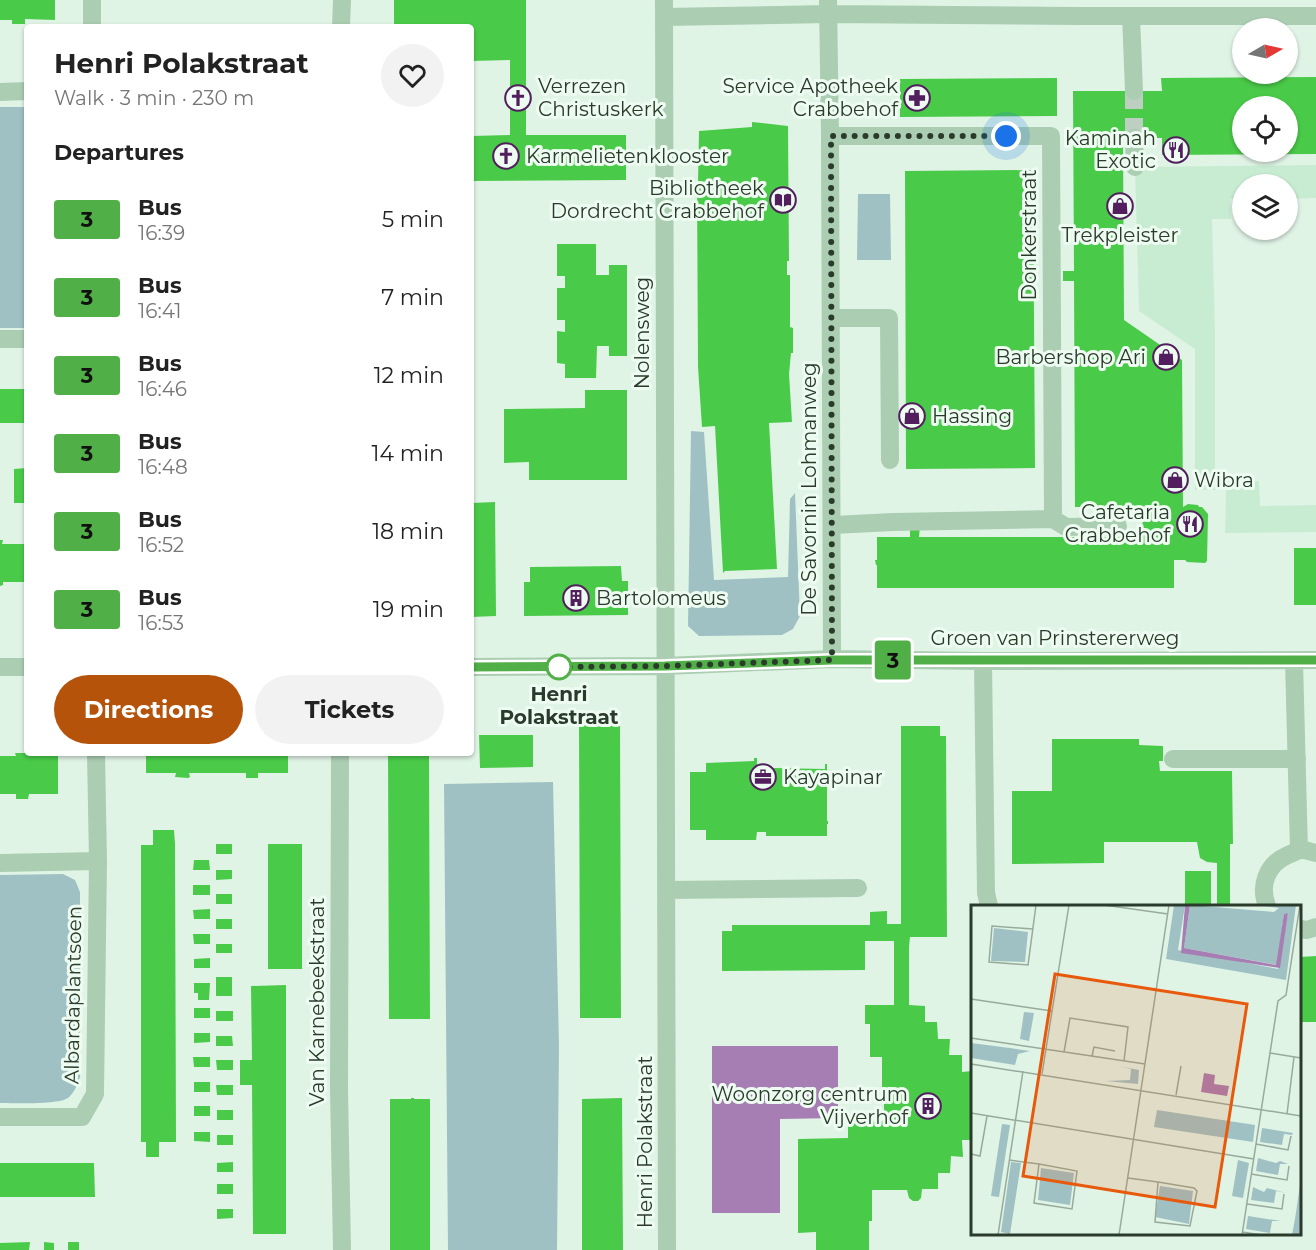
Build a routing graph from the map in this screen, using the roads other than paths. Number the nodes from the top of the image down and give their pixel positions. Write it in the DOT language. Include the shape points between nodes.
graph roads {
  1 [pos="92,0"];
  2 [pos="342,0"];
  3 [pos="828,7"];
  4 [pos="1078,8"];
  5 [pos="664,9"];
  6 [pos="1131,16"];
  7 [pos="1316,16"];
  8 [pos="92,24"];
  9 [pos="341,24"];
  10 [pos="24,91"];
  11 [pos="1134,91"];
  12 [pos="0,92"];
  13 [pos="831,136"];
  14 [pos="1134,138"];
  15 [pos="1135,167"];
  16 [pos="832,318"];
  17 [pos="0,339"];
  18 [pos="24,339"];
  19 [pos="890,459"];
  20 [pos="1053,519"];
  21 [pos="832,525"];
  22 [pos="1118,526"];
  23 [pos="832,660"];
  24 [pos="1316,660"];
  25 [pos="983,661"];
  26 [pos="1294,661"];
  27 [pos="665,666"];
  28 [pos="0,667"];
  29 [pos="24,667"];
  30 [pos="474,667"];
  31 [pos="96,756"];
  32 [pos="340,756"];
  33 [pos="1173,759"];
  34 [pos="1296,759"];
  35 [pos="1307,851"];
  36 [pos="98,861"];
  37 [pos="0,863"];
  38 [pos="858,888"];
  39 [pos="667,890"];
  40 [pos="989,905"];
  41 [pos="1267,905"];
  42 [pos="1316,927"];
  43 [pos="1301,929"];
  44 [pos="0,1117"];
  45 [pos="342,1250"];
  46 [pos="667,1250"];
  1 -- 8 [label="street"];
  2 -- 9 [label="street"];
  3 -- 4 [label="street"];
  3 -- 5 [label="street"];
  3 -- 13 [label="street, De Savornin Lohmanweg"];
  4 -- 6 [label="street"];
  5 -- 27 [label="street, Nolensweg"];
  6 -- 7 [label="street"];
  6 -- 11 [label="street"];
  10 -- 12 [label="street"];
  13 -- 16 [label="street, De Savornin Lohmanweg"];
  13 -- 20 [label="street, Donkerstraat" via="1052,136"];
  14 -- 15 [label="street"];
  16 -- 19 [label="street" via="889,318"];
  16 -- 21 [label="street, De Savornin Lohmanweg"];
  17 -- 18 [label="street"];
  20 -- 21 [label="street"];
  20 -- 22 [label="street" via="1066,526"];
  21 -- 23 [label="street, De Savornin Lohmanweg"];
  23 -- 25 [label="street, Groen van Prinstererweg"];
  23 -- 27 [label="street, Groen van Prinstererweg"];
  24 -- 26 [label="street, Groen van Prinstererweg"];
  25 -- 26 [label="street, Groen van Prinstererweg"];
  25 -- 40 [label="street"];
  26 -- 34 [label="street"];
  27 -- 30 [label="street, Groen van Prinstererweg"];
  27 -- 39 [label="street, Henri Polakstraat"];
  28 -- 29 [label="street"];
  31 -- 36 [label="street, Albardaplantsoen"];
  32 -- 45 [label="street, Van Karnebeekstraat"];
  33 -- 34 [label="street"];
  34 -- 35 [label="street"];
  35 -- 41 [label="street" via="1278,859 1268,871 1264,883"];
  36 -- 37 [label="street"];
  36 -- 44 [label="street, Albardaplantsoen" via="95,1094 82,1116"];
  38 -- 39 [label="street"];
  39 -- 46 [label="street, Henri Polakstraat"];
  42 -- 43 [label="street"];
}
